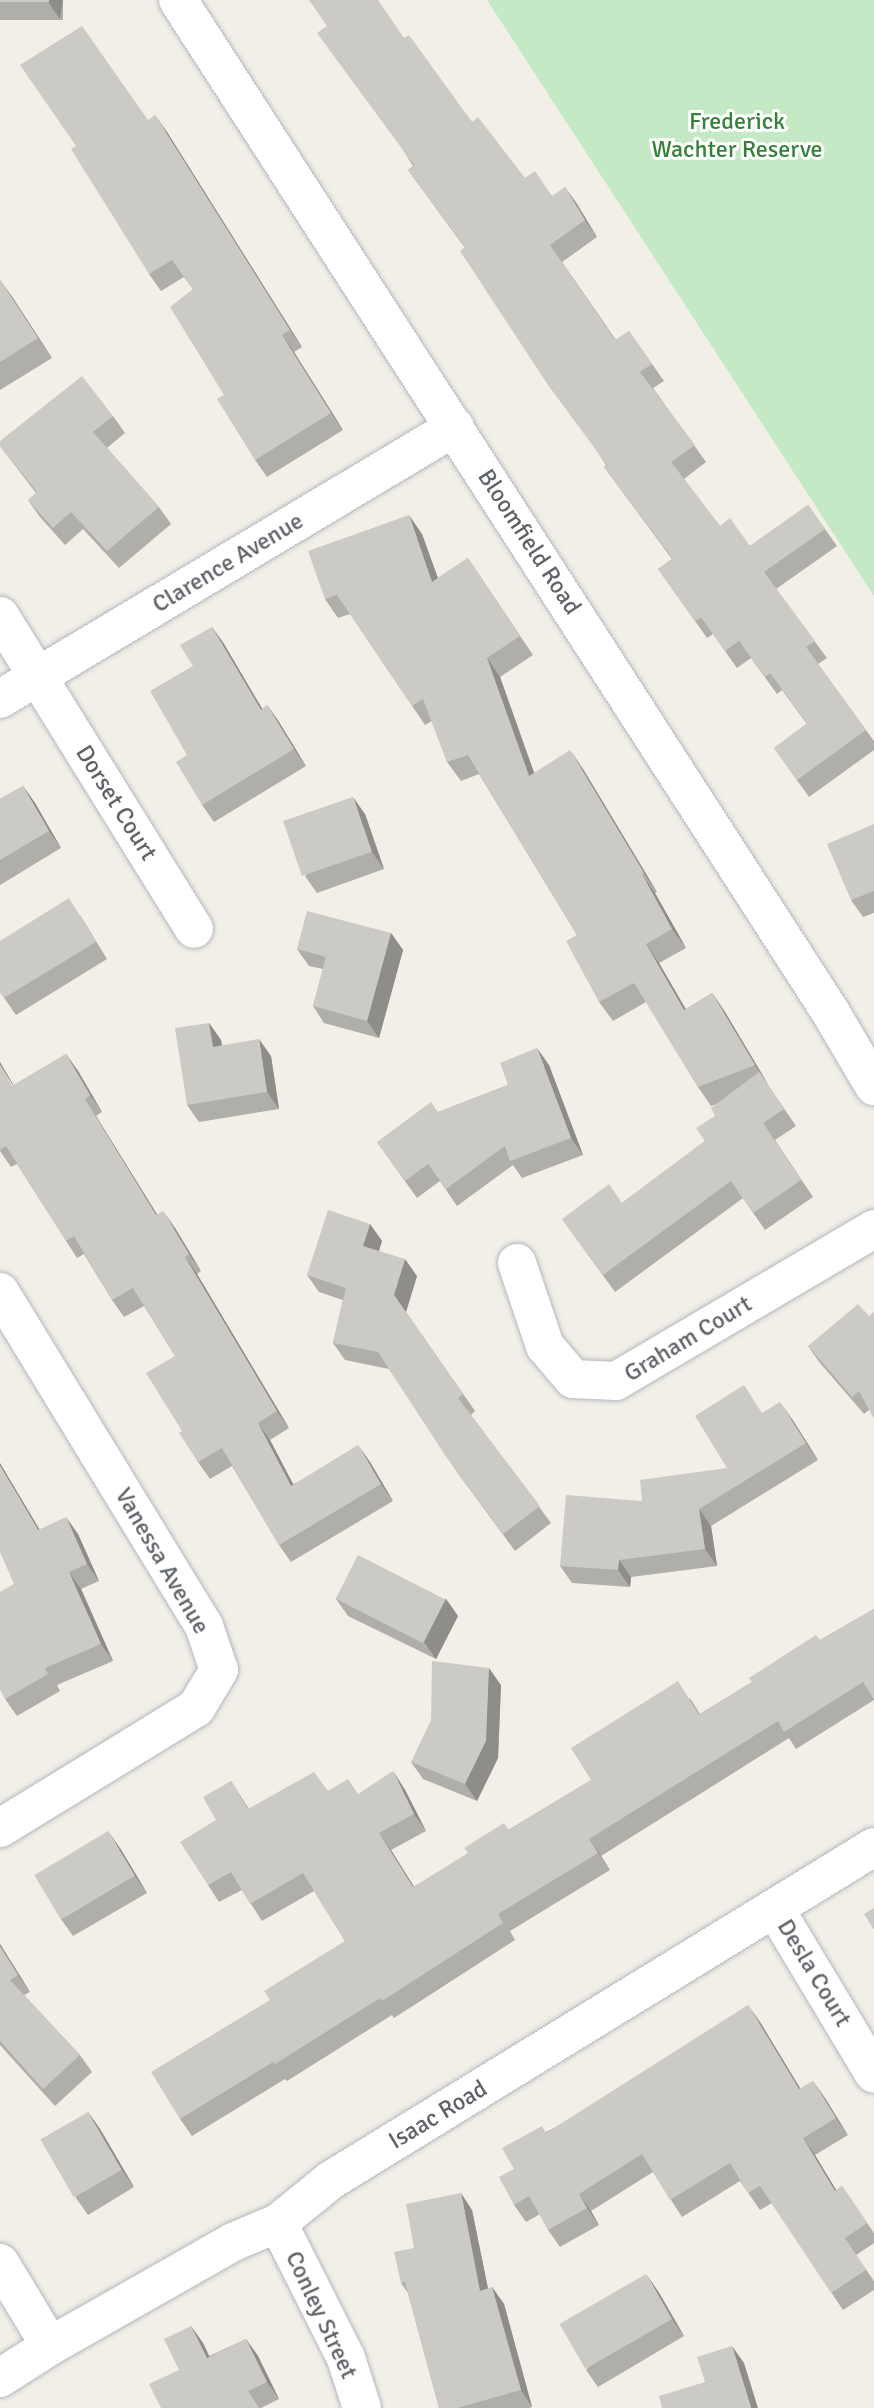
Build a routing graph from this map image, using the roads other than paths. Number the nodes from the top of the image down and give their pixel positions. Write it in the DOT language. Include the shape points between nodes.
graph roads {
  1 [pos="178,0"];
  2 [pos="455,427"];
  3 [pos="0,616"];
  4 [pos="38,678"];
  5 [pos="0,699"];
  6 [pos="194,929"];
  7 [pos="863,1044"];
  8 [pos="874,1086"];
  9 [pos="874,1229"];
  10 [pos="517,1263"];
  11 [pos="0,1292"];
  12 [pos="0,1828"];
  13 [pos="874,1847"];
  14 [pos="775,1909"];
  15 [pos="874,2074"];
  16 [pos="278,2223"];
  17 [pos="0,2263"];
  18 [pos="50,2346"];
  19 [pos="0,2378"];
  20 [pos="362,2408"];
  1 -- 2 [label="street, Bloomfield Road"];
  2 -- 4 [label="street, Clarence Avenue"];
  2 -- 7 [label="street, Bloomfield Road"];
  3 -- 4 [label="street, Dorset Court"];
  4 -- 5 [label="street, Clarence Avenue"];
  4 -- 6 [label="street, Dorset Court"];
  7 -- 8 [label="street, Bloomfield Road"];
  9 -- 10 [label="street, Graham Court" via="616,1381 573,1378 545,1346"];
  11 -- 12 [label="street, Vanessa Avenue" via="204,1626 219,1670 196,1709"];
  13 -- 14 [label="street, Isaac Road"];
  14 -- 15 [label="street, Desla Court"];
  14 -- 16 [label="street, Isaac Road" via="331,2180"];
  16 -- 18 [label="street, Isaac Road" via="233,2242"];
  16 -- 20 [label="street, Conley Street" via="346,2358"];
  17 -- 18 [label="street"];
  18 -- 19 [label="street, Isaac Road"];
}
